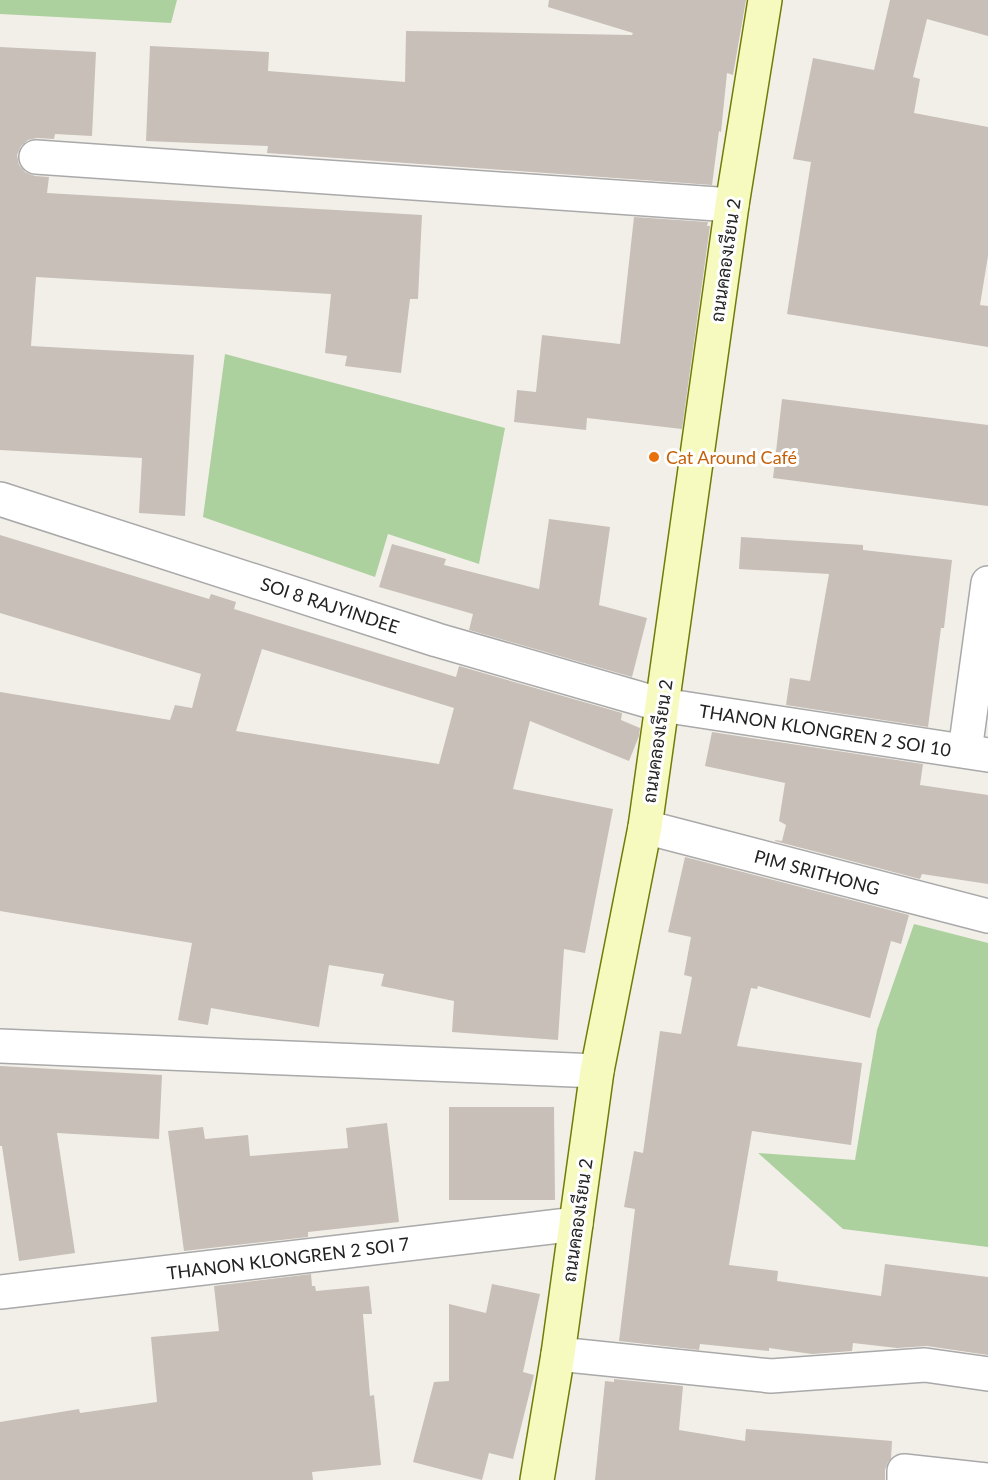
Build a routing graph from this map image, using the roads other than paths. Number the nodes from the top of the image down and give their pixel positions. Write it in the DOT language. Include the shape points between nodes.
graph roads {
  1 [pos="765,0"];
  2 [pos="36,157"];
  3 [pos="732,205"];
  4 [pos="0,499"];
  5 [pos="988,583"];
  6 [pos="662,705"];
  7 [pos="977,753"];
  8 [pos="645,827"];
  9 [pos="988,916"];
  10 [pos="0,1046"];
  11 [pos="597,1071"];
  12 [pos="576,1224"];
  13 [pos="0,1292"];
  14 [pos="558,1354"];
  15 [pos="988,1374"];
  16 [pos="537,1480"];
  17 [pos="904,1480"];
  18 [pos="987,1480"];
  1 -- 3 [label="street, ถนนคลองเรียน 2"];
  2 -- 3 [label="street"];
  3 -- 6 [label="street, ถนนคลองเรียน 2"];
  4 -- 6 [label="street, SOI 8 RAJYINDEE" via="437,640"];
  5 -- 7 [label="street"];
  6 -- 7 [label="street, THANON KLONGREN 2 SOI 10"];
  6 -- 8 [label="street, ถนนคลองเรียน 2"];
  8 -- 9 [label="street, PIM SRITHONG"];
  8 -- 11 [label="street, ถนนคลองเรียน 2"];
  10 -- 11 [label="street"];
  11 -- 12 [label="street, ถนนคลองเรียน 2"];
  12 -- 13 [label="street, THANON KLONGREN 2 SOI 7"];
  12 -- 14 [label="street, ถนนคลองเรียน 2"];
  14 -- 15 [label="street" via="771,1376 925,1365"];
  14 -- 16 [label="street, ถนนคลองเรียน 2"];
  17 -- 18 [label="street" via="904,1471"];
}
